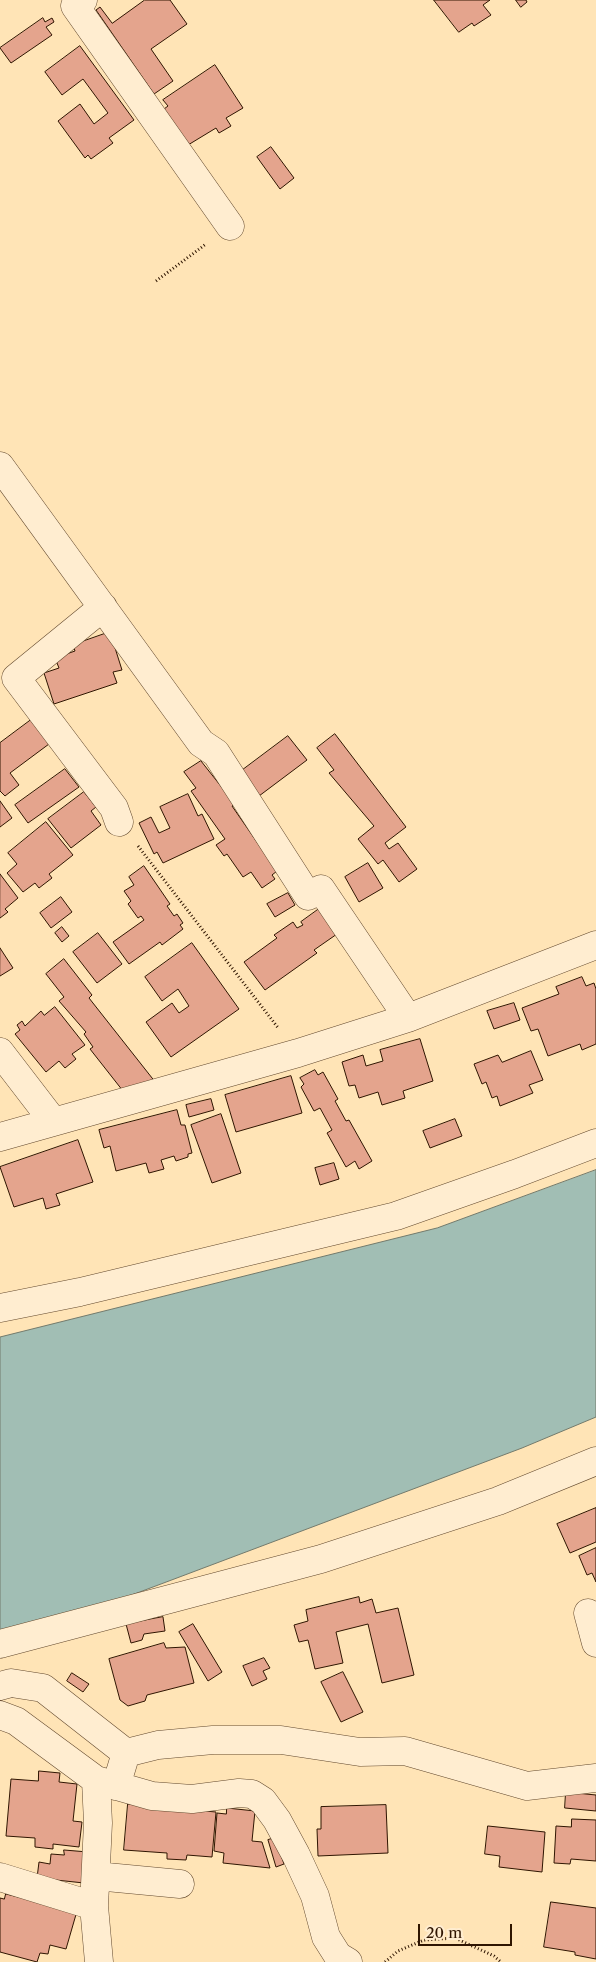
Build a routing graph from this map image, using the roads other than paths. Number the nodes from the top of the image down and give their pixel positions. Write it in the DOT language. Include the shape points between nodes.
graph roads {
  1 [pos="82,0"];
  2 [pos="230,226"];
  3 [pos="0,466"];
  4 [pos="103,607"];
  5 [pos="119,822"];
  6 [pos="596,945"];
  7 [pos="408,1018"];
  8 [pos="0,1052"];
  9 [pos="53,1121"];
  10 [pos="0,1137"];
  11 [pos="596,1143"];
  12 [pos="0,1308"];
  13 [pos="596,1461"];
  14 [pos="588,1612"];
  15 [pos="596,1643"];
  16 [pos="0,1644"];
  17 [pos="0,1686"];
  18 [pos="0,1715"];
  19 [pos="126,1753"];
  20 [pos="596,1778"];
  21 [pos="106,1783"];
  22 [pos="96,1876"];
  23 [pos="0,1877"];
  24 [pos="180,1884"];
  25 [pos="94,1906"];
  26 [pos="99,1962"];
  27 [pos="348,1962"];
  1 -- 2 [label="street" via="75,6"];
  3 -- 4 [label="street"];
  4 -- 5 [label="street" via="16,678 114,808"];
  4 -- 7 [label="street" via="201,743 216,753 308,896 321,889"];
  6 -- 7 [label="street"];
  7 -- 9 [label="street" via="298,1053"];
  8 -- 9 [label="street"];
  9 -- 10 [label="street"];
  11 -- 12 [label="street" via="396,1216 80,1292"];
  13 -- 16 [label="street" via="498,1501 321,1559"];
  14 -- 15 [label="street"];
  17 -- 19 [label="street" via="11,1683 43,1688"];
  18 -- 21 [label="street" via="16,1721"];
  19 -- 20 [label="street" via="158,1745 213,1740 281,1740 360,1752 405,1751 527,1786"];
  19 -- 21 [label="street"];
  21 -- 22 [label="street"];
  21 -- 27 [label="street" via="152,1796 192,1799 252,1794 263,1801 277,1820 315,1896 326,1937 338,1956"];
  22 -- 24 [label="street"];
  22 -- 25 [label="street"];
  23 -- 25 [label="street"];
  25 -- 26 [label="street"];
}
